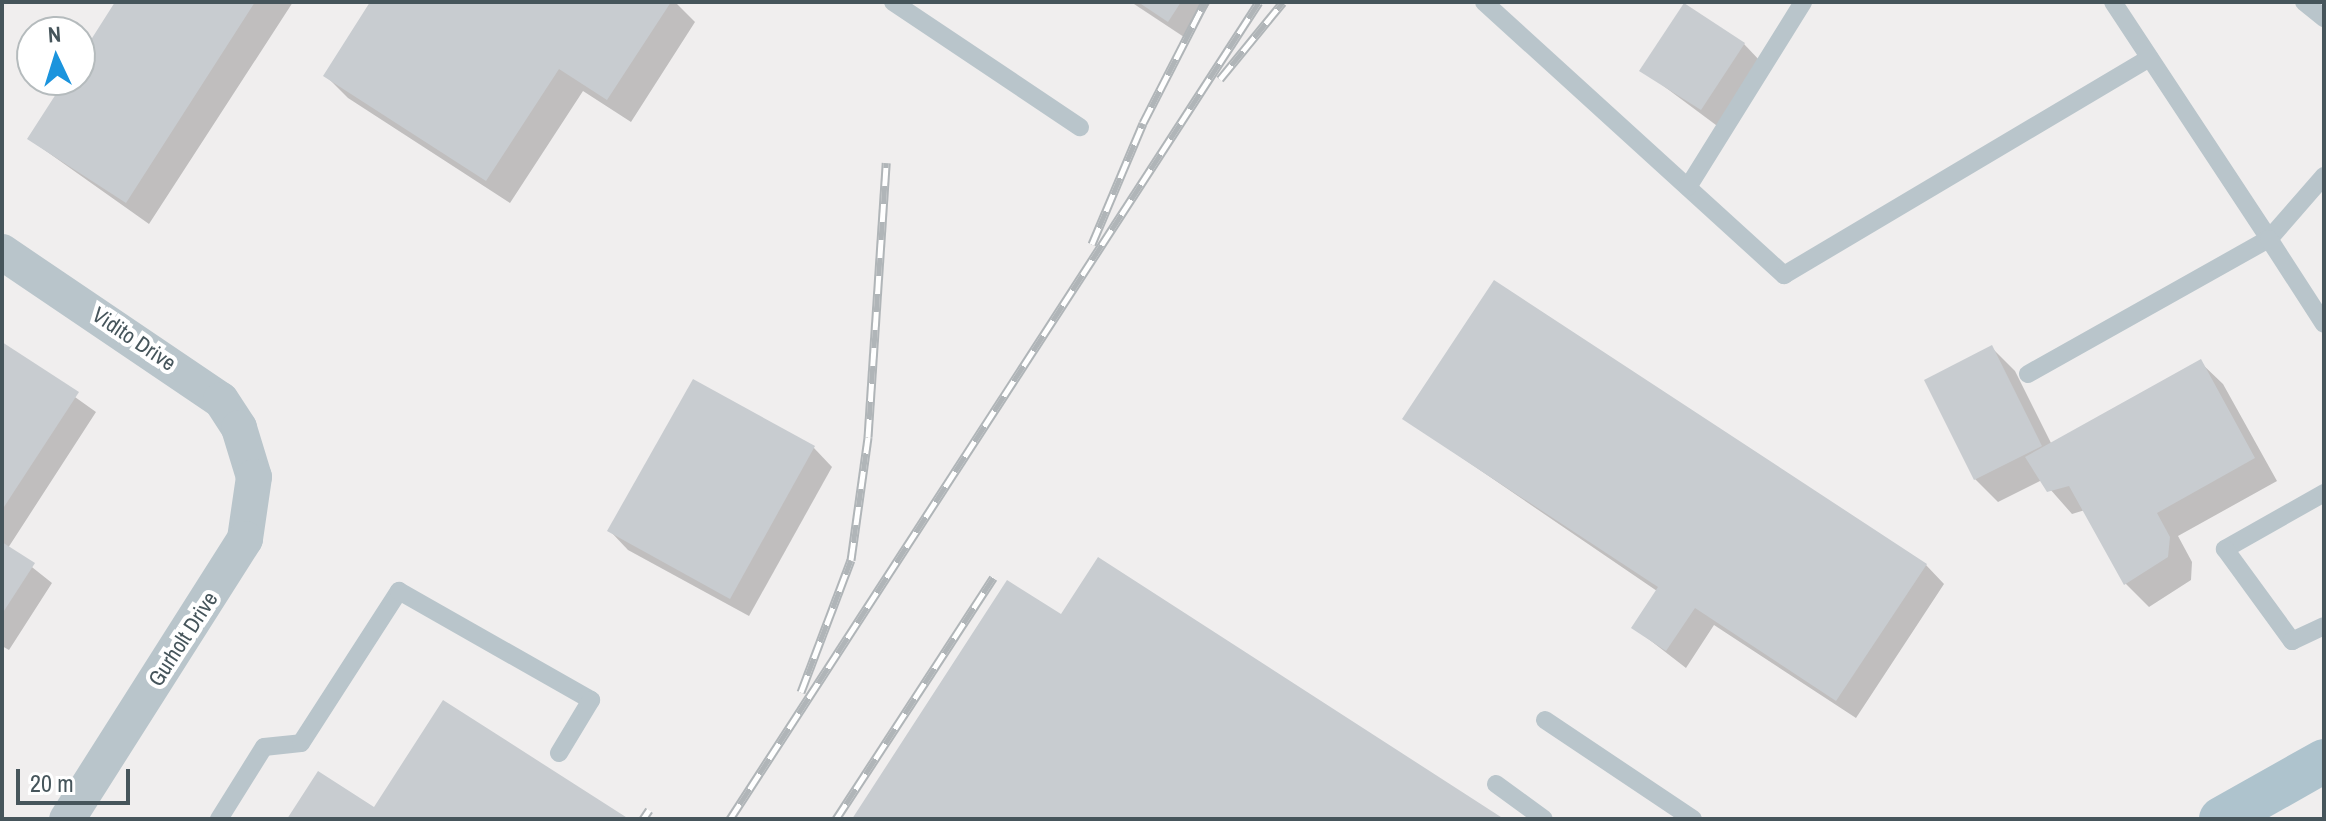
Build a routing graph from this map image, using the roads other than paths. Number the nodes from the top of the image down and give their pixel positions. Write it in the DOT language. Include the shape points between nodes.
graph roads {
  1 [pos="893,2"];
  2 [pos="1484,2"];
  3 [pos="1803,2"];
  4 [pos="2113,2"];
  5 [pos="2304,2"];
  6 [pos="1505,9"];
  7 [pos="2324,18"];
  8 [pos="2150,58"];
  9 [pos="1080,127"];
  10 [pos="2324,176"];
  11 [pos="1688,187"];
  12 [pos="2269,239"];
  13 [pos="2,252"];
  14 [pos="2324,324"];
  15 [pos="2028,374"];
  16 [pos="247,445"];
  17 [pos="2324,493"];
  18 [pos="2324,626"];
  19 [pos="1545,720"];
  20 [pos="559,753"];
  21 [pos="2324,761"];
  22 [pos="1496,784"];
  23 [pos="74,816"];
  24 [pos="219,819"];
  25 [pos="1544,819"];
  26 [pos="1693,819"];
  27 [pos="2221,819"];
  1 -- 9 [label="lane"];
  2 -- 6 [label="lane"];
  3 -- 11 [label="lane"];
  4 -- 8 [label="lane"];
  5 -- 7 [label="lane"];
  6 -- 11 [label="lane"];
  8 -- 11 [label="lane" via="1784,275"];
  8 -- 12 [label="lane"];
  10 -- 12 [label="lane"];
  12 -- 14 [label="lane"];
  12 -- 15 [label="lane"];
  13 -- 16 [label="street, Vidito Drive" via="203,384 229,410"];
  16 -- 23 [label="street, Gurholt Drive" via="254,509 245,539"];
  17 -- 18 [label="lane" via="2225,549 2292,641"];
  19 -- 26 [label="lane"];
  20 -- 24 [label="lane" via="591,700 399,591 301,743 264,747"];
  21 -- 27 [label="main road"];
  22 -- 25 [label="lane"];
}
